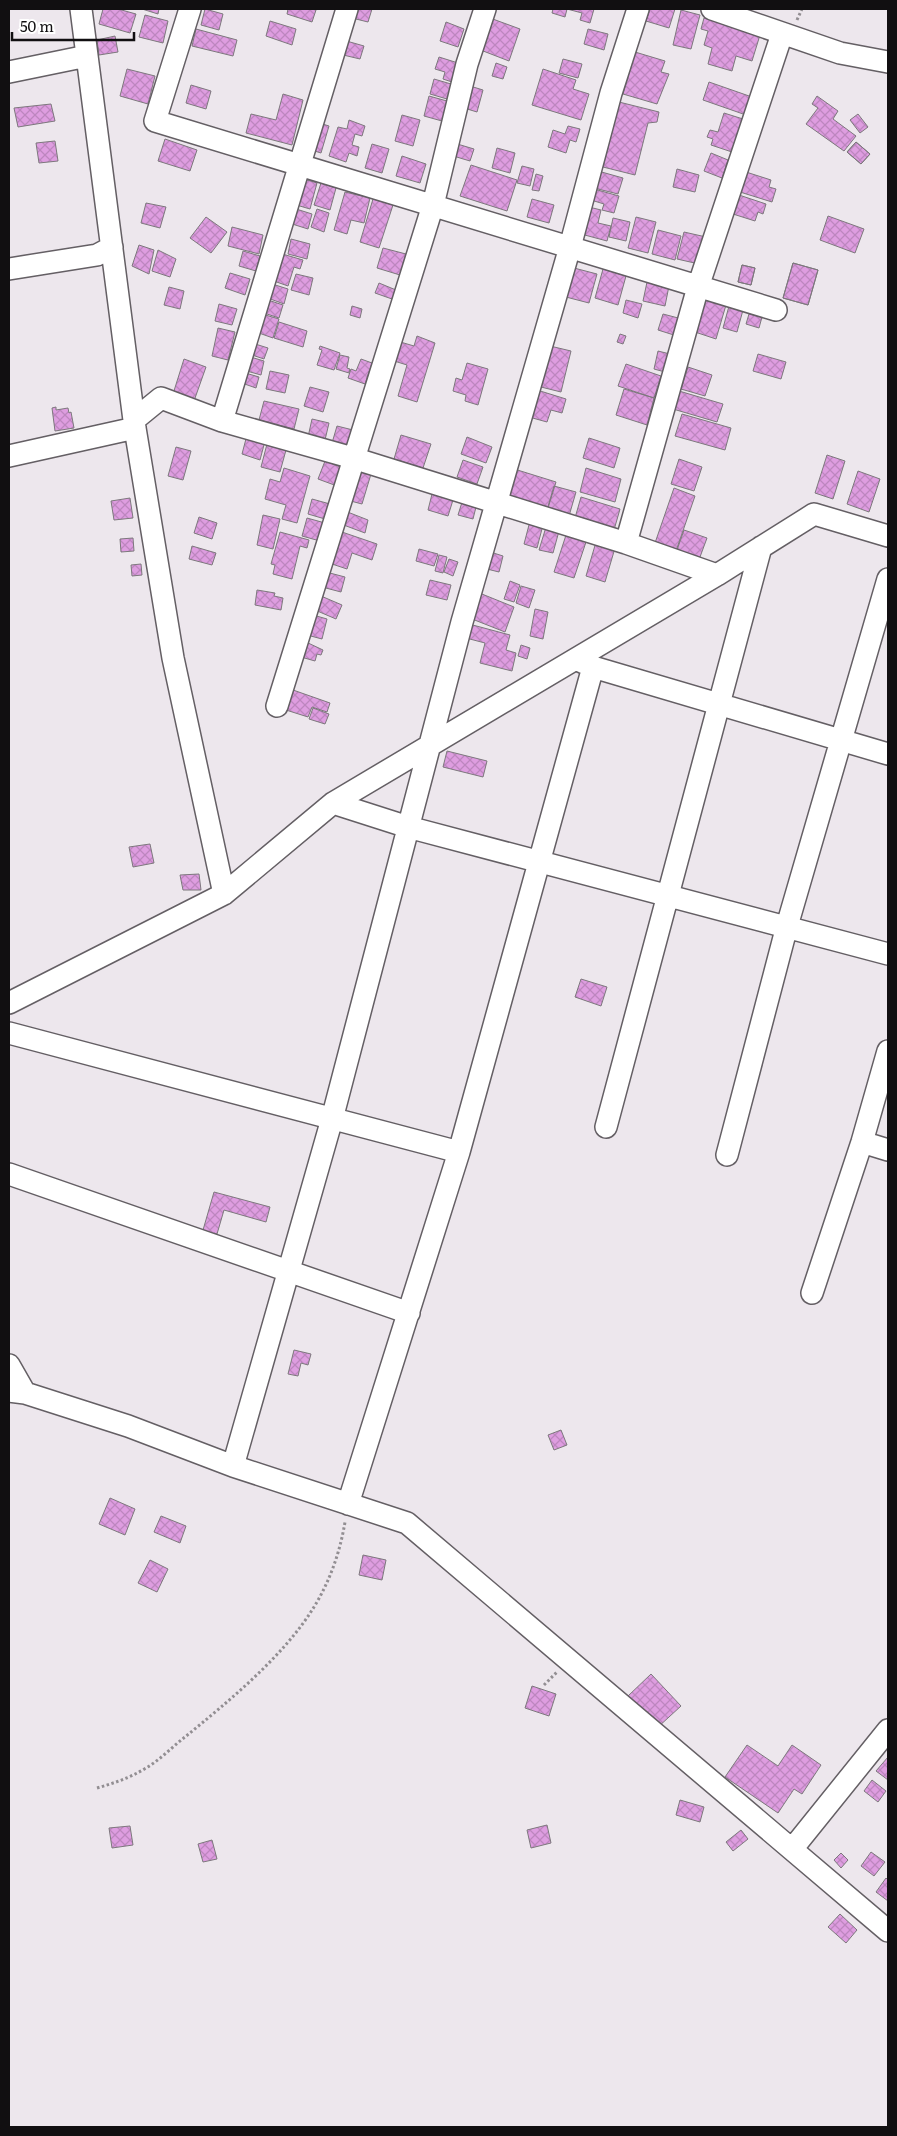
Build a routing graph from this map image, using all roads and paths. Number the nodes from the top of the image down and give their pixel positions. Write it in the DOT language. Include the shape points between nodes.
graph roads {
  1 [pos="81,9"];
  2 [pos="190,9"];
  3 [pos="347,9"];
  4 [pos="485,9"];
  5 [pos="638,9"];
  6 [pos="712,9"];
  7 [pos="782,34"];
  8 [pos="87,56"];
  9 [pos="888,62"];
  10 [pos="9,72"];
  11 [pos="300,165"];
  12 [pos="432,205"];
  13 [pos="112,247"];
  14 [pos="570,247"];
  15 [pos="9,269"];
  16 [pos="698,287"];
  17 [pos="776,310"];
  18 [pos="222,421"];
  19 [pos="134,424"];
  20 [pos="9,456"];
  21 [pos="353,458"];
  22 [pos="496,503"];
  23 [pos="888,536"];
  24 [pos="626,543"];
  25 [pos="761,547"];
  26 [pos="717,575"];
  27 [pos="888,579"];
  28 [pos="584,663"];
  29 [pos="718,702"];
  30 [pos="276,706"];
  31 [pos="840,740"];
  32 [pos="432,743"];
  33 [pos="888,754"];
  34 [pos="333,803"];
  35 [pos="408,827"];
  36 [pos="538,862"];
  37 [pos="224,894"];
  38 [pos="666,897"];
  39 [pos="787,926"];
  40 [pos="888,954"];
  41 [pos="9,1004"];
  42 [pos="9,1033"];
  43 [pos="888,1051"];
  44 [pos="332,1119"];
  45 [pos="606,1127"];
  46 [pos="862,1142"];
  47 [pos="888,1150"];
  48 [pos="459,1152"];
  49 [pos="727,1155"];
  50 [pos="9,1174"];
  51 [pos="288,1272"];
  52 [pos="812,1293"];
  53 [pos="409,1313"];
  54 [pos="9,1365"];
  55 [pos="17,1392"];
  56 [pos="233,1466"];
  57 [pos="348,1504"];
  58 [pos="888,1730"];
  59 [pos="97,1788"];
  60 [pos="793,1848"];
  61 [pos="888,1931"];
  1 -- 8 [label="street"];
  2 -- 11 [label="street" via="155,121"];
  3 -- 11 [label="street"];
  4 -- 12 [label="street"];
  5 -- 14 [label="street" via="611,93"];
  6 -- 7 [label="street"];
  7 -- 9 [label="street" via="840,53"];
  7 -- 16 [label="street"];
  8 -- 10 [label="street"];
  8 -- 13 [label="street"];
  11 -- 12 [label="street"];
  11 -- 18 [label="street"];
  12 -- 14 [label="street"];
  12 -- 21 [label="street"];
  13 -- 15 [label="street" via="97,255"];
  13 -- 19 [label="street"];
  14 -- 16 [label="street"];
  14 -- 22 [label="street"];
  16 -- 17 [label="street"];
  16 -- 24 [label="street"];
  18 -- 19 [label="street" via="161,398"];
  18 -- 21 [label="street"];
  19 -- 20 [label="street"];
  19 -- 37 [label="street" via="173,658"];
  21 -- 22 [label="street"];
  21 -- 30 [label="street"];
  22 -- 24 [label="street"];
  22 -- 32 [label="street"];
  23 -- 25 [label="street" via="814,514"];
  24 -- 26 [label="street"];
  25 -- 26 [label="street"];
  25 -- 29 [label="street"];
  26 -- 28 [label="street"];
  27 -- 31 [label="street"];
  28 -- 29 [label="street"];
  28 -- 32 [label="street"];
  28 -- 36 [label="street"];
  29 -- 31 [label="street"];
  29 -- 38 [label="street"];
  31 -- 33 [label="street"];
  31 -- 39 [label="street"];
  32 -- 34 [label="street"];
  32 -- 35 [label="street"];
  34 -- 35 [label="street"];
  34 -- 37 [label="street"];
  35 -- 36 [label="street"];
  35 -- 44 [label="street"];
  36 -- 38 [label="street"];
  36 -- 48 [label="street"];
  37 -- 41 [label="street"];
  38 -- 39 [label="street"];
  38 -- 45 [label="street"];
  39 -- 40 [label="street"];
  39 -- 49 [label="street"];
  42 -- 44 [label="street"];
  43 -- 46 [label="street"];
  44 -- 48 [label="street"];
  44 -- 51 [label="street"];
  46 -- 47 [label="street"];
  46 -- 52 [label="street"];
  48 -- 53 [label="street"];
  50 -- 51 [label="street"];
  51 -- 53 [label="street"];
  51 -- 56 [label="street"];
  53 -- 57 [label="street"];
  54 -- 55 [label="street"];
  55 -- 56 [label="street" via="128,1426"];
  56 -- 57 [label="street"];
  57 -- 59 [label="path" via="342,1542 326,1584 313,1609 285,1644 246,1684 148,1767 124,1780"];
  57 -- 60 [label="street" via="407,1523"];
  58 -- 60 [label="street"];
  60 -- 61 [label="street"];
}
